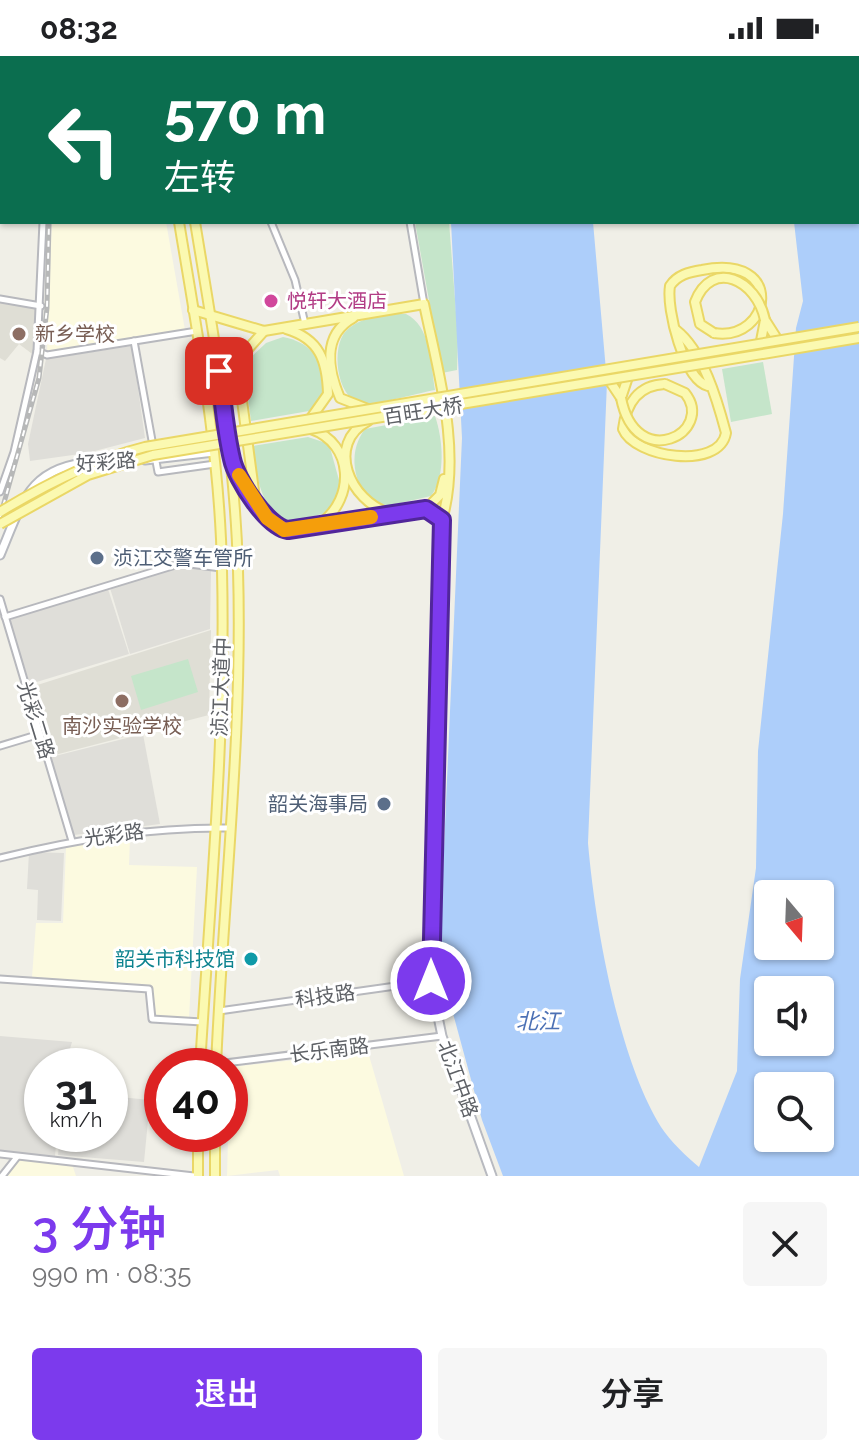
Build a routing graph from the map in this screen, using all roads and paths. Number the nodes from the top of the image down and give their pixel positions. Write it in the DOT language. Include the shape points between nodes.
graph roads {
  1 [pos="43,224"];
  2 [pos="179,224"];
  3 [pos="195,224"];
  4 [pos="272,224"];
  5 [pos="410,224"];
  6 [pos="0,299"];
  7 [pos="424,304"];
  8 [pos="41,306"];
  9 [pos="193,310"];
  10 [pos="361,314"];
  11 [pos="210,315"];
  12 [pos="765,320"];
  13 [pos="305,324"];
  14 [pos="859,327"];
  15 [pos="281,328"];
  16 [pos="676,330"];
  17 [pos="197,331"];
  18 [pos="264,331"];
  19 [pos="859,338"];
  20 [pos="134,341"];
  21 [pos="779,342"];
  22 [pos="215,343"];
  23 [pos="199,345"];
  24 [pos="760,346"];
  25 [pos="37,351"];
  26 [pos="326,354"];
  27 [pos="237,363"];
  28 [pos="628,377"];
  29 [pos="609,380"];
  30 [pos="708,386"];
  31 [pos="621,398"];
  32 [pos="223,400"];
  33 [pos="368,409"];
  34 [pos="311,418"];
  35 [pos="370,420"];
  36 [pos="311,429"];
  37 [pos="214,452"];
  38 [pos="156,459"];
  39 [pos="232,462"];
  40 [pos="216,463"];
  41 [pos="447,465"];
  42 [pos="0,492"];
  43 [pos="256,503"];
  44 [pos="426,509"];
  45 [pos="0,512"];
  46 [pos="394,514"];
  47 [pos="442,520"];
  48 [pos="0,524"];
  49 [pos="317,526"];
  50 [pos="0,555"];
  51 [pos="222,568"];
  52 [pos="0,599"];
  53 [pos="5,617"];
  54 [pos="40,734"];
  55 [pos="0,746"];
  56 [pos="215,828"];
  57 [pos="230,828"];
  58 [pos="72,841"];
  59 [pos="0,858"];
  60 [pos="0,979"];
  61 [pos="431,981"];
  62 [pos="219,1011"];
  63 [pos="203,1022"];
  64 [pos="442,1036"];
  65 [pos="201,1048"];
  66 [pos="217,1048"];
  67 [pos="248,1061"];
  68 [pos="197,1152"];
  69 [pos="215,1152"];
  70 [pos="0,1154"];
  71 [pos="17,1156"];
  72 [pos="2,1176"];
  73 [pos="196,1176"];
  74 [pos="215,1176"];
  75 [pos="492,1176"];
  1 -- 8 [label="street"];
  2 -- 9 [label="main road, 浈江大道中"];
  3 -- 11 [label="main road, 浈江大道中"];
  4 -- 13 [label="street" via="295,280"];
  5 -- 7 [label="street"];
  6 -- 8 [label="street"];
  7 -- 10 [label="main road"];
  7 -- 41 [label="main road" via="445,410"];
  8 -- 25 [label="street"];
  9 -- 11 [label="main road"];
  9 -- 17 [label="main road, 浈江大道中"];
  10 -- 13 [label="main road"];
  10 -- 26 [label="main road" via="335,332"];
  11 -- 18 [label="main road"];
  11 -- 22 [label="main road, 浈江大道中"];
  12 -- 16 [label="main road, bridge" via="759,299 751,287 735,280 716,281 701,290 695,302 700,324 714,333 736,333 757,314 763,295 748,272 711,268 677,277 670,286 667,301"];
  12 -- 21 [label="main road, bridge"];
  12 -- 24 [label="main road, bridge"];
  13 -- 15 [label="main road"];
  14 -- 21 [label="main road, 百旺大桥, bridge"];
  15 -- 18 [label="main road"];
  15 -- 26 [label="main road" via="307,337"];
  16 -- 30 [label="main road" via="693,345"];
  16 -- 30 [label="main road" via="691,373"];
  17 -- 20 [label="street"];
  17 -- 23 [label="main road, 浈江大道中"];
  18 -- 27 [label="main road"];
  19 -- 28 [label="main road, 百旺大桥, bridge"];
  20 -- 25 [label="street" via="47,355"];
  20 -- 38 [label="street"];
  21 -- 24 [label="main road, 百旺大桥, bridge"];
  22 -- 23 [label="main road"];
  22 -- 32 [label="main road, 浈江大道中"];
  23 -- 37 [label="main road, 浈江大道中"];
  24 -- 33 [label="main road, 百旺大桥, bridge"];
  25 -- 42 [label="street"];
  26 -- 33 [label="main road" via="340,398"];
  26 -- 34 [label="main road" via="328,394"];
  27 -- 32 [label="main road"];
  27 -- 43 [label="main road"];
  28 -- 29 [label="main road, 百旺大桥, bridge"];
  28 -- 31 [label="main road, bridge"];
  29 -- 31 [label="main road, bridge"];
  29 -- 35 [label="main road, 百旺大桥, bridge"];
  30 -- 31 [label="main road, bridge" via="725,437 714,452 689,456 644,448 625,435 624,422 636,394 648,387 665,384 685,393 692,410 690,423 674,438 653,440 635,433 625,415"];
  32 -- 39 [label="main road, 浈江大道中"];
  33 -- 34 [label="main road, 百旺大桥, bridge"];
  34 -- 45 [label="main road, 百旺大桥, bridge" via="114,455"];
  35 -- 36 [label="main road, 百旺大桥, bridge"];
  35 -- 46 [label="main road" via="352,431 346,453 356,491 378,509"];
  36 -- 48 [label="main road, 百旺大桥, bridge" via="116,464 64,486"];
  36 -- 49 [label="main road" via="331,439 340,454 345,494"];
  37 -- 38 [label="street, 好彩路"];
  37 -- 40 [label="main road, 浈江大道中"];
  38 -- 40 [label="street" via="158,472"];
  38 -- 50 [label="street, 好彩路" via="77,463 47,472 30,489"];
  39 -- 43 [label="main road"];
  39 -- 57 [label="main road, 浈江大道中" via="238,615"];
  40 -- 51 [label="main road, 浈江大道中"];
  41 -- 44 [label="main road" via="440,495"];
  41 -- 47 [label="main road"];
  43 -- 49 [label="main road" via="284,530"];
  44 -- 46 [label="main road"];
  44 -- 47 [label="street"];
  46 -- 49 [label="main road"];
  47 -- 61 [label="street, 北江中路"];
  51 -- 53 [label="street" via="182,563"];
  51 -- 56 [label="main road, 浈江大道中"];
  52 -- 53 [label="street, 光彩二路"];
  53 -- 54 [label="street, 光彩二路"];
  54 -- 55 [label="street"];
  54 -- 58 [label="street, 光彩二路"];
  56 -- 57 [label="street, 光彩路"];
  56 -- 58 [label="street, 光彩路" via="150,829"];
  56 -- 63 [label="main road, 浈江大道中"];
  57 -- 62 [label="main road, 浈江大道中"];
  58 -- 59 [label="street, 光彩路"];
  60 -- 63 [label="street" via="149,989 152,1019"];
  61 -- 62 [label="street, 科技路"];
  61 -- 64 [label="street, 北江中路"];
  62 -- 66 [label="main road, 浈江大道中"];
  63 -- 65 [label="main road, 浈江大道中"];
  64 -- 67 [label="street, 长乐南路"];
  64 -- 75 [label="street, 北江中路"];
  68 -- 73 [label="main road"];
  69 -- 74 [label="main road"];
  70 -- 71 [label="street"];
  71 -- 72 [label="street"];
  71 -- 73 [label="street"];
}
